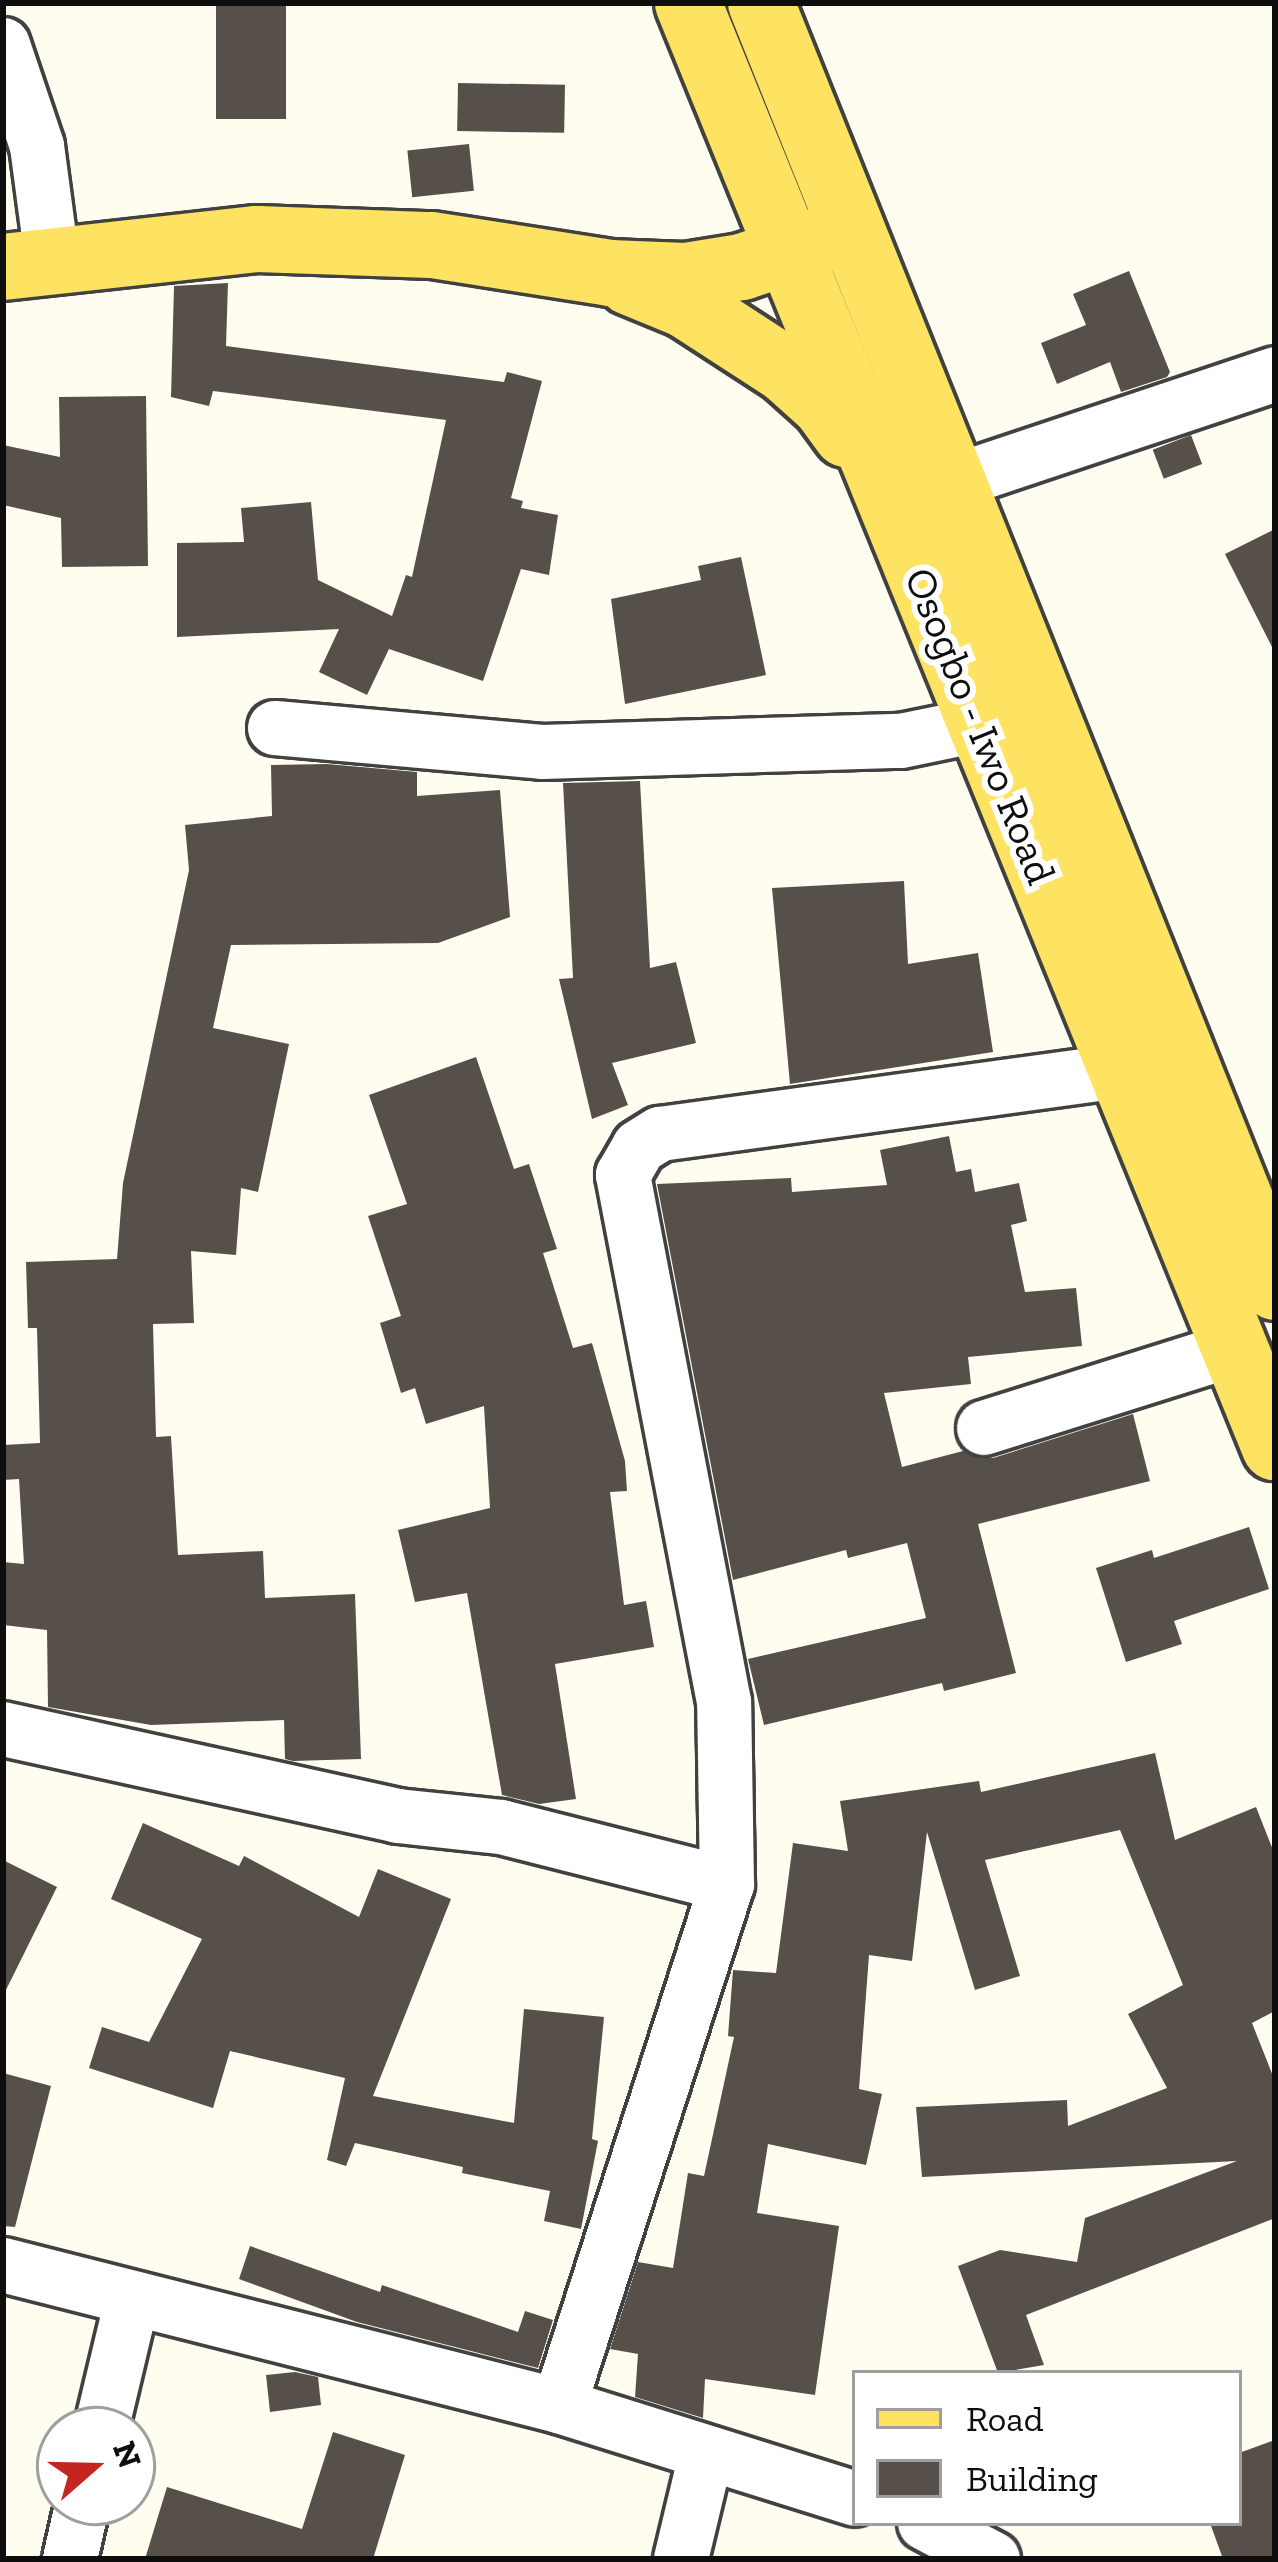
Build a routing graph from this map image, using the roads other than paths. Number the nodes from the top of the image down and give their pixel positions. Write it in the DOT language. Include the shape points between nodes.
graph roads {
  1 [pos="688,3"];
  2 [pos="761,3"];
  3 [pos="3,45"];
  4 [pos="851,229"];
  5 [pos="788,252"];
  6 [pos="28,263"];
  7 [pos="610,274"];
  8 [pos="1275,374"];
  9 [pos="952,482"];
  10 [pos="882,484"];
  11 [pos="979,724"];
  12 [pos="275,728"];
  13 [pos="1122,1071"];
  14 [pos="1275,1287"];
  15 [pos="1235,1349"];
  16 [pos="984,1428"];
  17 [pos="1275,1448"];
  18 [pos="3,1729"];
  19 [pos="727,1884"];
  20 [pos="3,2266"];
  21 [pos="132,2300"];
  22 [pos="106,2406"];
  23 [pos="559,2406"];
  24 [pos="706,2455"];
  25 [pos="852,2498"];
  26 [pos="78,2526"];
  27 [pos="931,2526"];
  28 [pos="70,2559"];
  29 [pos="681,2559"];
  30 [pos="993,2559"];
  1 -- 5 [label="main road, Osogbo - Iwo Road"];
  2 -- 4 [label="main road, Osogbo - Iwo Road"];
  3 -- 6 [label="street" via="38,146"];
  4 -- 5 [label="main road"];
  4 -- 9 [label="main road, Osogbo - Iwo Road"];
  5 -- 7 [label="main road" via="686,276"];
  5 -- 10 [label="main road, Osogbo - Iwo Road"];
  6 -- 7 [label="main road" via="257,239 432,245"];
  7 -- 10 [label="main road" via="686,305 785,370 825,405"];
  8 -- 9 [label="street"];
  9 -- 14 [label="main road, Osogbo - Iwo Road"];
  10 -- 11 [label="main road, Osogbo - Iwo Road"];
  11 -- 12 [label="street" via="901,741 542,752"];
  11 -- 13 [label="main road, Osogbo - Iwo Road"];
  13 -- 15 [label="main road, Osogbo - Iwo Road"];
  13 -- 19 [label="street" via="660,1134 639,1147 622,1174 724,1702"];
  15 -- 16 [label="street"];
  15 -- 17 [label="main road, Osogbo - Iwo Road"];
  18 -- 19 [label="street" via="398,1816 501,1827"];
  19 -- 23 [label="street"];
  20 -- 21 [label="street"];
  21 -- 22 [label="street"];
  21 -- 23 [label="street"];
  23 -- 24 [label="street"];
  24 -- 25 [label="street"];
  24 -- 29 [label="street"];
  26 -- 28 [label="street"];
  27 -- 30 [label="street"];
}
